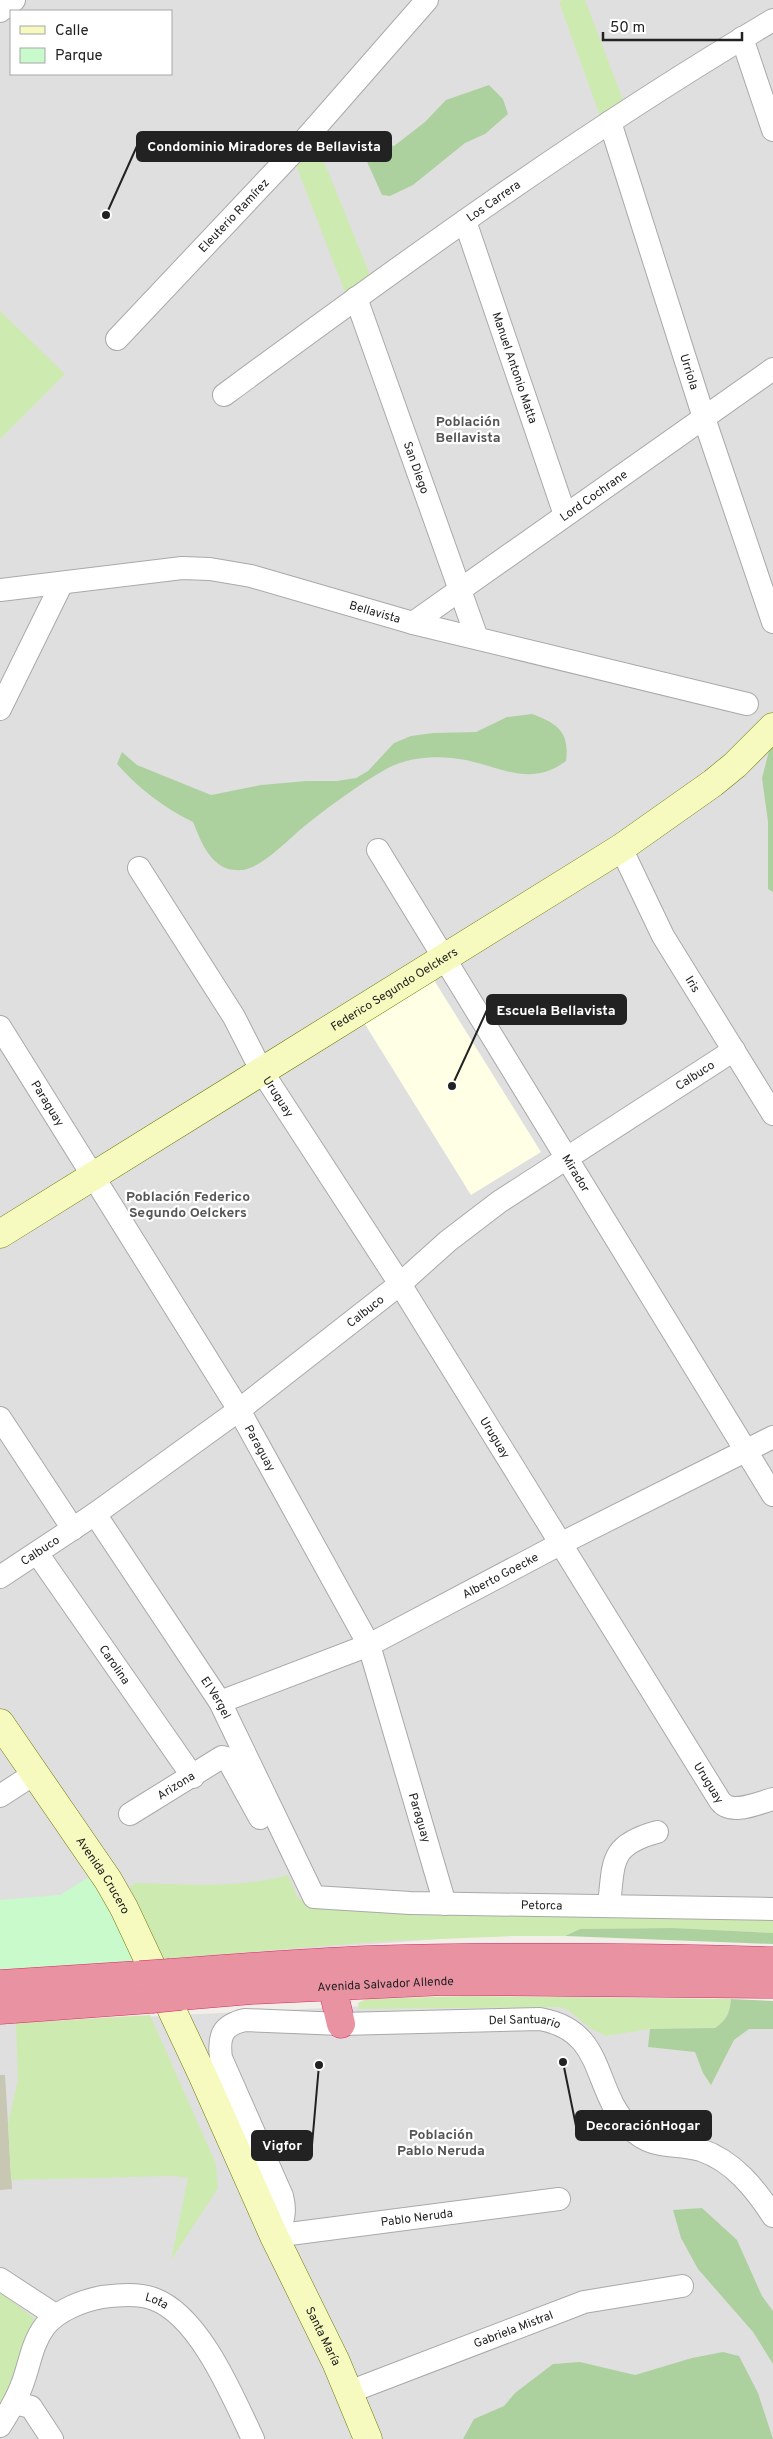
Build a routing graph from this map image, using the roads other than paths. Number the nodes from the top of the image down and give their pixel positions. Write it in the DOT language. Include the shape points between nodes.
graph roads {
  1 [pos="14,0"];
  2 [pos="421,2"];
  3 [pos="0,11"];
  4 [pos="773,20"];
  5 [pos="742,38"];
  6 [pos="610,122"];
  7 [pos="773,130"];
  8 [pos="465,221"];
  9 [pos="356,298"];
  10 [pos="117,339"];
  11 [pos="773,369"];
  12 [pos="224,395"];
  13 [pos="704,418"];
  14 [pos="566,515"];
  15 [pos="62,583"];
  16 [pos="0,590"];
  17 [pos="460,590"];
  18 [pos="773,622"];
  19 [pos="413,623"];
  20 [pos="477,638"];
  21 [pos="747,704"];
  22 [pos="0,709"];
  23 [pos="773,727"];
  24 [pos="621,848"];
  25 [pos="378,850"];
  26 [pos="139,868"];
  27 [pos="142,901"];
  28 [pos="443,957"];
  29 [pos="0,1027"];
  30 [pos="734,1050"];
  31 [pos="261,1070"];
  32 [pos="773,1114"];
  33 [pos="568,1157"];
  34 [pos="92,1176"];
  35 [pos="0,1234"];
  36 [pos="400,1284"];
  37 [pos="238,1410"];
  38 [pos="0,1418"];
  39 [pos="773,1437"];
  40 [pos="745,1450"];
  41 [pos="773,1495"];
  42 [pos="96,1514"];
  43 [pos="72,1529"];
  44 [pos="560,1544"];
  45 [pos="37,1553"];
  46 [pos="0,1577"];
  47 [pos="369,1645"];
  48 [pos="220,1702"];
  49 [pos="0,1722"];
  50 [pos="34,1774"];
  51 [pos="193,1777"];
  52 [pos="0,1796"];
  53 [pos="773,1799"];
  54 [pos="130,1814"];
  55 [pos="260,1818"];
  56 [pos="657,1832"];
  57 [pos="312,1895"];
  58 [pos="445,1904"];
  59 [pos="608,1905"];
  60 [pos="773,1909"];
  61 [pos="773,1961"];
  62 [pos="0,1984"];
  63 [pos="175,1984"];
  64 [pos="773,1984"];
  65 [pos="332,1986"];
  66 [pos="0,2010"];
  67 [pos="341,2024"];
  68 [pos="186,2040"];
  69 [pos="558,2199"];
  70 [pos="773,2216"];
  71 [pos="274,2236"];
  72 [pos="0,2279"];
  73 [pos="682,2286"];
  74 [pos="55,2315"];
  75 [pos="349,2392"];
  76 [pos="12,2406"];
  77 [pos="0,2426"];
  78 [pos="52,2439"];
  79 [pos="253,2439"];
  80 [pos="368,2439"];
  1 -- 3 [label="street"];
  2 -- 10 [label="street, Eleuterio Ramírez" via="301,144"];
  4 -- 5 [label="street, Los Carrera"];
  5 -- 6 [label="street, Los Carrera"];
  5 -- 7 [label="street"];
  6 -- 8 [label="street, Los Carrera"];
  6 -- 13 [label="street, Urriola"];
  8 -- 9 [label="street, Los Carrera"];
  8 -- 14 [label="street, Manuel Antonio Matta"];
  9 -- 12 [label="street, Los Carrera"];
  9 -- 17 [label="street, San Diego"];
  11 -- 13 [label="street, Lord Cochrane"];
  13 -- 14 [label="street, Lord Cochrane"];
  13 -- 18 [label="street, Urriola"];
  14 -- 17 [label="street, Lord Cochrane"];
  15 -- 16 [label="street, Bellavista"];
  15 -- 19 [label="street, Bellavista" via="169,569 210,568 251,576"];
  15 -- 22 [label="street"];
  17 -- 19 [label="street, Lord Cochrane"];
  17 -- 20 [label="street, San Diego"];
  19 -- 20 [label="street, Bellavista"];
  20 -- 21 [label="street, Bellavista"];
  23 -- 24 [label="main road, Federico Segundo Oelckers" via="713,783"];
  24 -- 28 [label="main road, Federico Segundo Oelckers"];
  24 -- 30 [label="street, Iris" via="663,936"];
  25 -- 28 [label="street, Mirador"];
  26 -- 31 [label="street, Uruguay" via="234,1017"];
  27 -- 31 [label="street, Uruguay"];
  28 -- 31 [label="main road, Federico Segundo Oelckers"];
  28 -- 33 [label="street, Mirador"];
  29 -- 34 [label="street, Paraguay"];
  30 -- 32 [label="street, Iris"];
  30 -- 33 [label="street, Calbuco"];
  31 -- 34 [label="main road, Federico Segundo Oelckers"];
  31 -- 36 [label="street, Uruguay"];
  33 -- 36 [label="street, Calbuco" via="499,1202"];
  33 -- 40 [label="street, Mirador"];
  34 -- 35 [label="main road, Federico Segundo Oelckers"];
  34 -- 37 [label="street, Paraguay"];
  36 -- 37 [label="street, Calbuco"];
  36 -- 44 [label="street, Uruguay"];
  37 -- 42 [label="street, Calbuco"];
  37 -- 47 [label="street, Paraguay"];
  38 -- 43 [label="street"];
  39 -- 40 [label="street, Alberto Goecke"];
  40 -- 41 [label="street, Mirador"];
  40 -- 44 [label="street, Alberto Goecke"];
  42 -- 43 [label="street, Calbuco"];
  42 -- 48 [label="street, El Vergel"];
  43 -- 45 [label="street, Calbuco"];
  44 -- 47 [label="street, Alberto Goecke"];
  44 -- 53 [label="street, Uruguay" via="726,1807 736,1809"];
  45 -- 46 [label="street, Calbuco"];
  45 -- 51 [label="street, Carolina"];
  47 -- 48 [label="street, Alberto Goecke"];
  47 -- 58 [label="street, Paraguay"];
  48 -- 57 [label="street, El Vergel"];
  49 -- 50 [label="main road, Avenida Crucero"];
  50 -- 52 [label="street"];
  50 -- 68 [label="main road, Avenida Crucero" via="115,1891"];
  51 -- 54 [label="street, Arizona"];
  51 -- 55 [label="street, Arizona" via="222,1757 227,1758"];
  56 -- 59 [label="street" via="637,1837 614,1858"];
  57 -- 58 [label="street, Petorca" via="341,1900"];
  58 -- 59 [label="street, Petorca"];
  59 -- 60 [label="street, Petorca"];
  61 -- 63 [label="highway, Avenida Salvador Allende" via="621,1958 363,1960"];
  62 -- 63 [label="highway, Avenida Salvador Allende, bridge" via="140,1975"];
  63 -- 65 [label="highway, Avenida Salvador Allende"];
  63 -- 66 [label="highway, Avenida Salvador Allende, bridge" via="151,1999"];
  64 -- 65 [label="highway, Avenida Salvador Allende" via="445,1981"];
  65 -- 67 [label="highway"];
  67 -- 70 [label="street, Del Santuario" via="540,2020 565,2026 586,2045 616,2109 631,2129 652,2142 700,2150 717,2158 753,2186"];
  67 -- 71 [label="street, Del Santuario" via="246,2020 233,2023 220,2037 219,2048 224,2065 282,2196 285,2214 283,2224"];
  68 -- 71 [label="main road, Santa María"];
  69 -- 71 [label="street, Pablo Neruda"];
  71 -- 75 [label="main road, Santa María"];
  72 -- 74 [label="street"];
  73 -- 75 [label="street, Gabriela Mistral" via="584,2302"];
  74 -- 76 [label="street" via="32,2347"];
  74 -- 79 [label="street, Lota" via="80,2304 112,2296 145,2296 176,2311 220,2373"];
  75 -- 80 [label="main road, Santa María"];
  76 -- 77 [label="street"];
  76 -- 78 [label="street" via="30,2406"];
}
